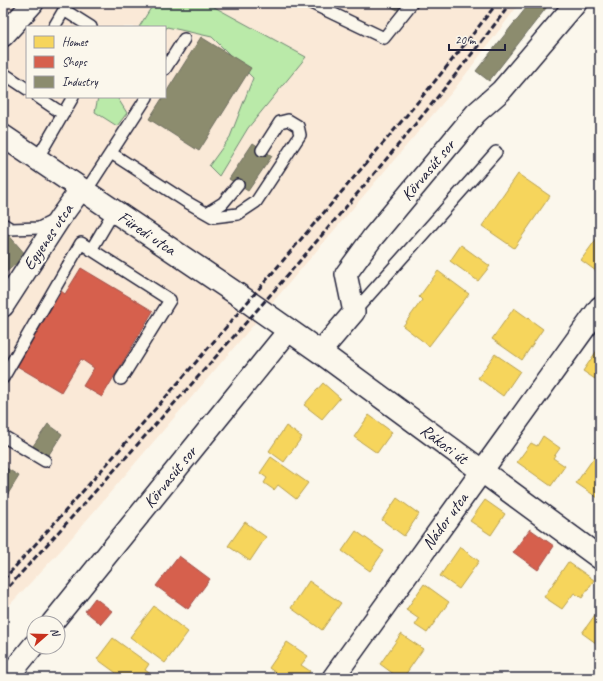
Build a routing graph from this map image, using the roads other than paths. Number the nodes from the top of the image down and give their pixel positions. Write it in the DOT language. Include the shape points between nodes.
graph roads {
  1 [pos="33,3"];
  2 [pos="311,3"];
  3 [pos="412,3"];
  4 [pos="576,3"];
  5 [pos="55,26"];
  6 [pos="89,26"];
  7 [pos="3,36"];
  8 [pos="184,39"];
  9 [pos="166,67"];
  10 [pos="3,73"];
  11 [pos="26,88"];
  12 [pos="39,98"];
  13 [pos="72,98"];
  14 [pos="146,98"];
  15 [pos="63,114"];
  16 [pos="3,136"];
  17 [pos="262,150"];
  18 [pos="496,152"];
  19 [pos="111,153"];
  20 [pos="37,159"];
  21 [pos="238,185"];
  22 [pos="84,190"];
  23 [pos="114,211"];
  24 [pos="207,213"];
  25 [pos="60,218"];
  26 [pos="3,224"];
  27 [pos="91,250"];
  28 [pos="3,306"];
  29 [pos="600,307"];
  30 [pos="354,312"];
  31 [pos="289,330"];
  32 [pos="320,352"];
  33 [pos="3,378"];
  34 [pos="121,379"];
  35 [pos="3,436"];
  36 [pos="45,461"];
  37 [pos="481,471"];
  38 [pos="600,558"];
  39 [pos="58,615"];
  40 [pos="26,655"];
  41 [pos="7,678"];
  42 [pos="333,678"];
  1 -- 7 [label="street"];
  2 -- 3 [label="lane" via="384,38"];
  4 -- 30 [label="street, Körvasút sor" via="501,92 476,113 373,236 346,274"];
  5 -- 6 [label="lane" via="64,10"];
  8 -- 9 [label="lane"];
  10 -- 11 [label="lane"];
  12 -- 15 [label="lane"];
  13 -- 15 [label="lane"];
  14 -- 19 [label="lane"];
  15 -- 20 [label="lane"];
  16 -- 20 [label="main road, Füredi utca"];
  17 -- 24 [label="lane" via="280,122 288,120 298,126 300,135 256,202 238,214 213,217"];
  18 -- 30 [label="lane"];
  19 -- 22 [label="lane"];
  19 -- 24 [label="lane"];
  20 -- 22 [label="main road, Füredi utca"];
  21 -- 24 [label="lane" via="223,203"];
  22 -- 23 [label="main road, Füredi utca"];
  22 -- 25 [label="street, Egyenes utca"];
  23 -- 27 [label="lane"];
  23 -- 31 [label="main road, Füredi utca"];
  25 -- 26 [label="lane" via="39,228 10,229"];
  25 -- 28 [label="street, Egyenes utca"];
  27 -- 33 [label="lane" via="81,243"];
  27 -- 34 [label="lane" via="170,300"];
  29 -- 37 [label="street, Nádor utca"];
  30 -- 32 [label="street"];
  31 -- 32 [label="main road, Rákosi út"];
  31 -- 39 [label="street, Körvasút sor"];
  32 -- 37 [label="main road, Rákosi út"];
  35 -- 36 [label="lane"];
  37 -- 38 [label="main road, Rákosi út"];
  37 -- 42 [label="street, Nádor utca"];
  40 -- 41 [label="street"];
}
